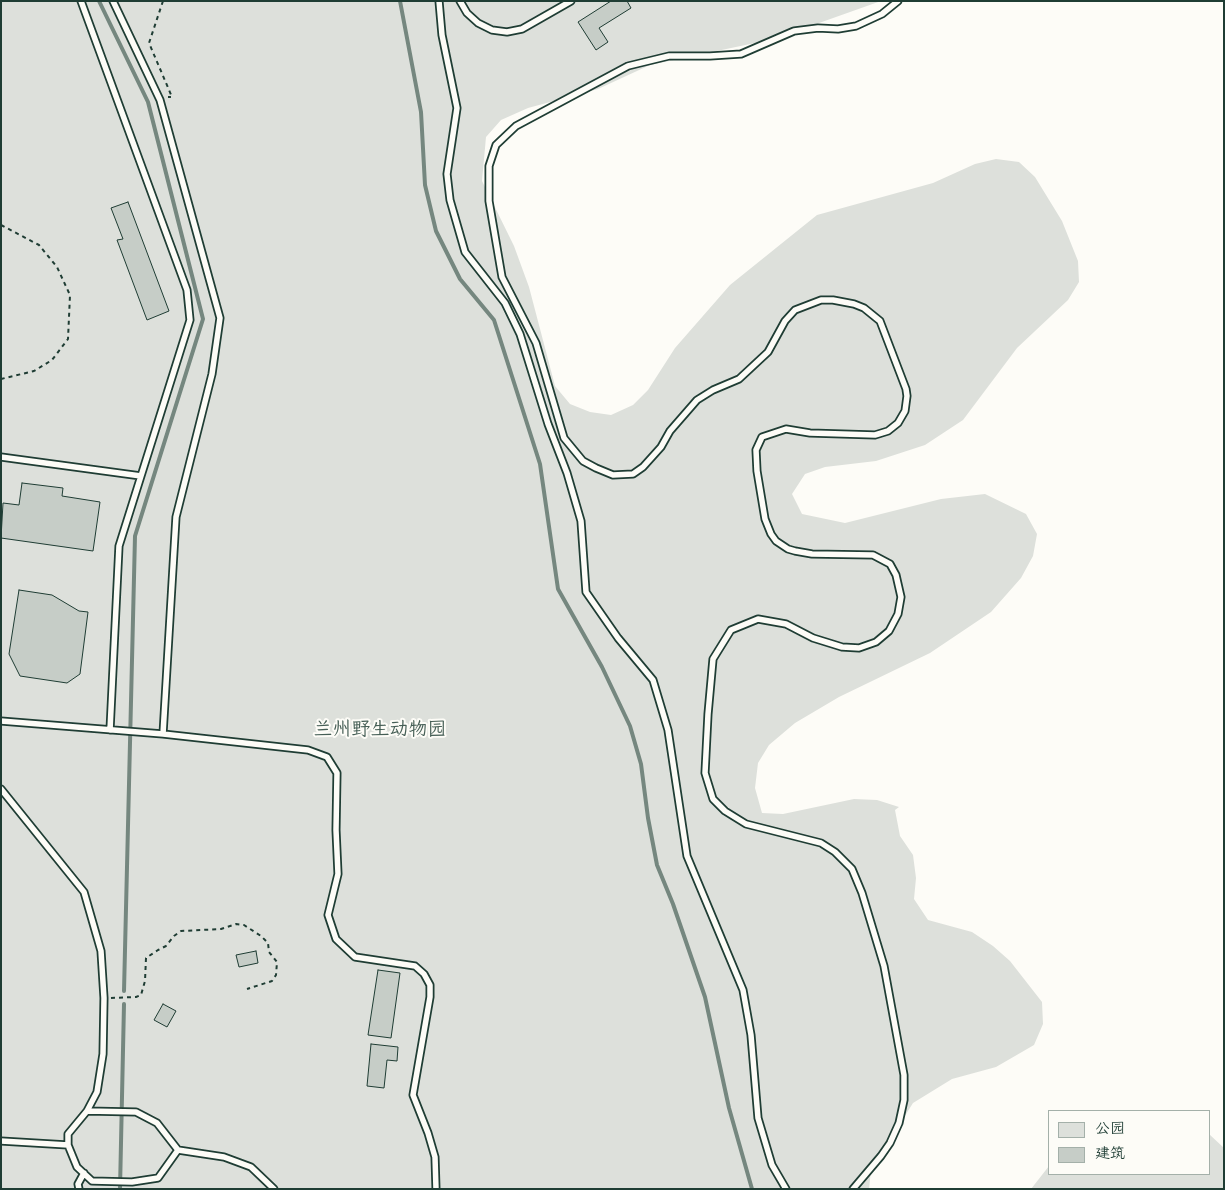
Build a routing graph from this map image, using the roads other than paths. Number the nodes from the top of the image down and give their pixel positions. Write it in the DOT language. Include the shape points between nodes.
graph roads {
  1 [pos="80,1"];
  2 [pos="113,1"];
  3 [pos="439,1"];
  4 [pos="460,1"];
  5 [pos="571,1"];
  6 [pos="898,1"];
  7 [pos="1,457"];
  8 [pos="141,476"];
  9 [pos="1,721"];
  10 [pos="110,730"];
  11 [pos="163,734"];
  12 [pos="1,789"];
  13 [pos="87,1111"];
  14 [pos="1,1141"];
  15 [pos="68,1145"];
  16 [pos="178,1150"];
  17 [pos="84,1173"];
  18 [pos="79,1189"];
  19 [pos="274,1189"];
  20 [pos="436,1189"];
  21 [pos="786,1189"];
  22 [pos="853,1189"];
  1 -- 8 [label="lane" via="188,290 190,320"];
  2 -- 11 [label="lane" via="158,97 220,318 212,374 176,516"];
  3 -- 21 [label="lane" via="442,35 457,108 447,174 450,200 465,252 505,303 520,334 581,521 586,592 618,638 654,680 668,730 687,856 743,990 751,1035 758,1118 772,1165"];
  4 -- 5 [label="lane" via="478,23 492,30 507,32 522,29"];
  6 -- 22 [label="lane" via="882,14 856,26 794,31 741,54 669,56 628,66 516,126 496,145 489,166 489,201 502,276 536,343 564,438 583,461 596,468 613,475 634,474 661,448 670,431 697,400 739,379 768,352 795,310 821,300 854,304 880,321 906,389 905,411 888,431 875,435 786,429 762,437 756,450 765,520 776,541 795,551 873,556 890,564 901,597 898,614 889,631 876,642 859,648 842,647 813,638 786,624 758,619 731,630 713,659 708,714 706,773 713,798 725,811 746,824 821,843 835,852 852,869 879,948 904,1074 904,1100 890,1143"];
  7 -- 8 [label="lane"];
  8 -- 10 [label="lane" via="119,546"];
  9 -- 10 [label="lane"];
  10 -- 11 [label="lane"];
  11 -- 20 [label="lane" via="308,750 326,757 337,773 338,874 328,915 336,939 355,957 409,964 428,979 430,997 413,1095 435,1158"];
  12 -- 13 [label="lane" via="84,892 101,951 103,1054 97,1092"];
  13 -- 15 [label="lane" via="68,1134"];
  13 -- 16 [label="lane" via="136,1112 157,1123"];
  14 -- 15 [label="lane"];
  15 -- 17 [label="lane" via="77,1167"];
  16 -- 17 [label="lane" via="158,1178 126,1182 92,1181"];
  16 -- 19 [label="lane" via="224,1157 251,1167"];
  17 -- 18 [label="lane"];
}
